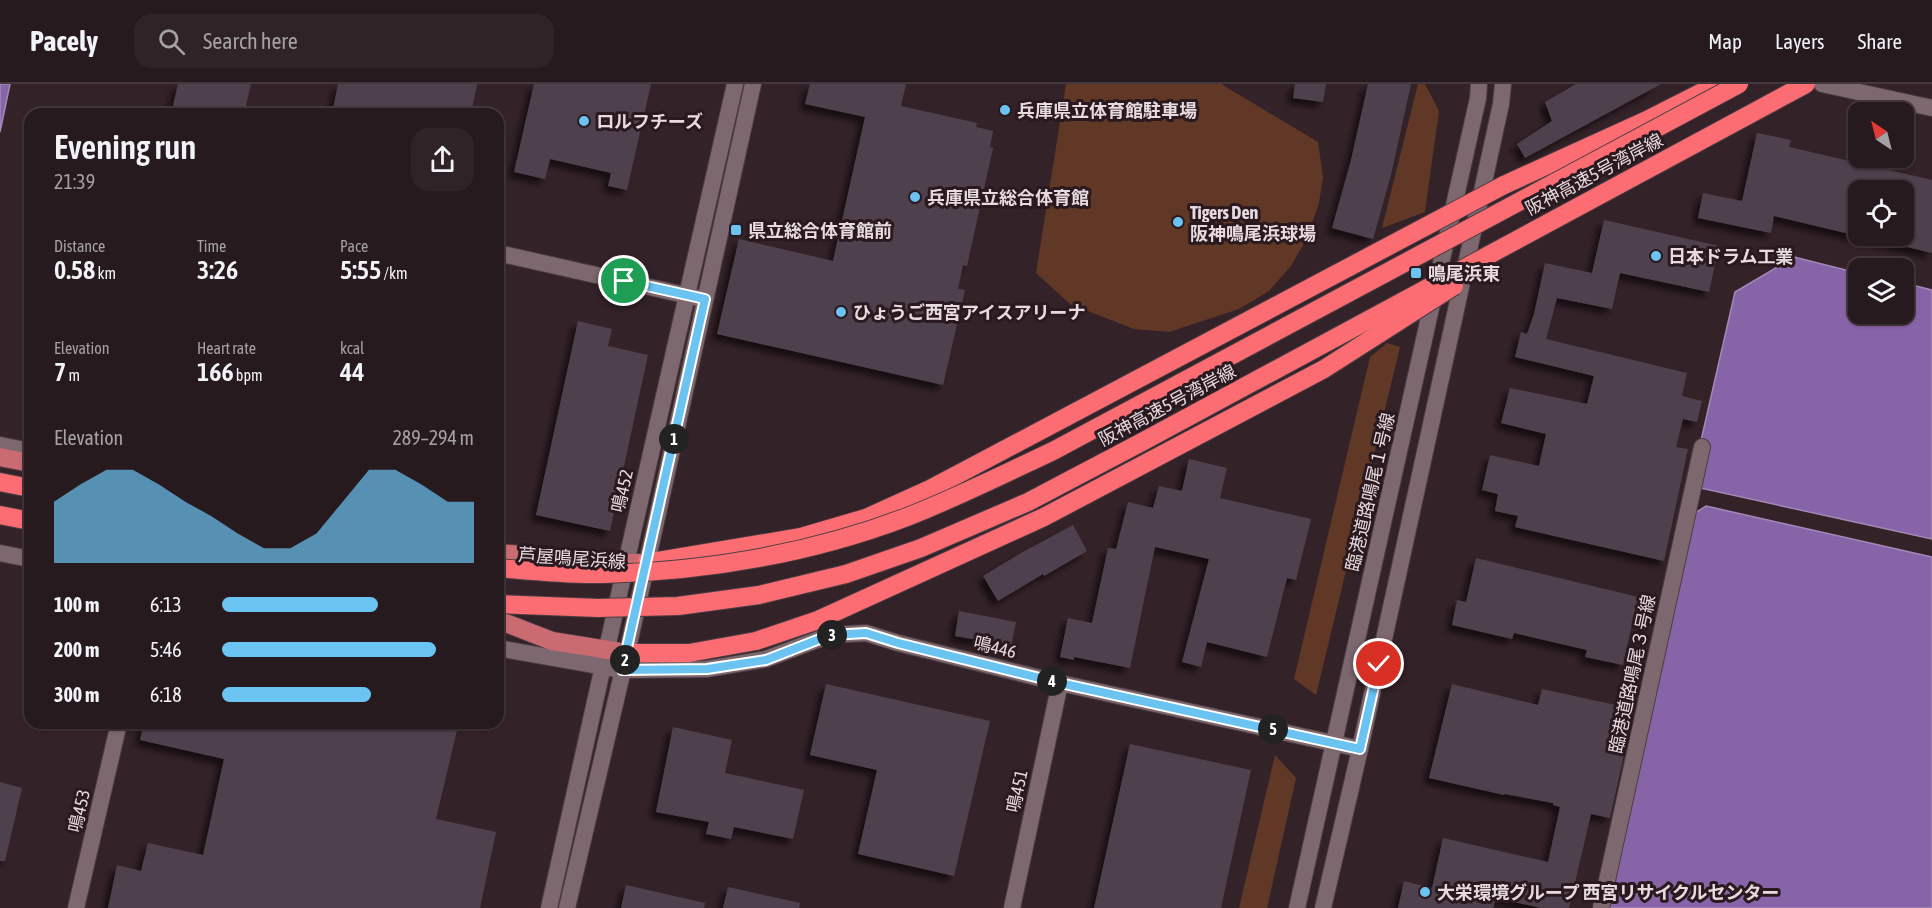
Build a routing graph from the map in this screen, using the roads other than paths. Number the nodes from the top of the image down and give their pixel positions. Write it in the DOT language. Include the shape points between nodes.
graph roads {
  1 [pos="735,84"];
  2 [pos="753,84"];
  3 [pos="1479,84"];
  4 [pos="1503,84"];
  5 [pos="1718,84"];
  6 [pos="1739,84"];
  7 [pos="1806,84"];
  8 [pos="1821,84"];
  9 [pos="1932,108"];
  10 [pos="1569,212"];
  11 [pos="504,254"];
  12 [pos="687,295"];
  13 [pos="705,299"];
  14 [pos="0,445"];
  15 [pos="1702,447"];
  16 [pos="24,450"];
  17 [pos="0,457"];
  18 [pos="24,462"];
  19 [pos="0,482"];
  20 [pos="24,487"];
  21 [pos="0,515"];
  22 [pos="24,519"];
  23 [pos="0,553"];
  24 [pos="504,553"];
  25 [pos="24,559"];
  26 [pos="626,563"];
  27 [pos="646,563"];
  28 [pos="504,568"];
  29 [pos="504,604"];
  30 [pos="504,622"];
  31 [pos="504,649"];
  32 [pos="627,652"];
  33 [pos="604,658"];
  34 [pos="622,670"];
  35 [pos="1060,683"];
  36 [pos="118,729"];
  37 [pos="1334,743"];
  38 [pos="1360,749"];
  39 [pos="76,908"];
  40 [pos="549,908"];
  41 [pos="567,908"];
  42 [pos="1012,908"];
  43 [pos="1297,908"];
  44 [pos="1323,908"];
  45 [pos="1601,908"];
  1 -- 12 [label="street, 鳴452"];
  2 -- 13 [label="street"];
  3 -- 37 [label="street, 臨港道路鳴尾１号線"];
  4 -- 38 [label="street"];
  5 -- 27 [label="highway, bridge" via="1504,185 930,489 866,518 801,537"];
  6 -- 28 [label="highway, 阪神高速5号湾岸線, bridge" via="1053,451 905,517 833,541 758,559 684,570 601,574"];
  7 -- 10 [label="highway, 阪神高速5号湾岸線, bridge"];
  8 -- 9 [label="street"];
  10 -- 29 [label="highway, 阪神高速5号湾岸線, bridge" via="1038,496 921,548 846,574 759,595 678,606"];
  10 -- 32 [label="highway, bridge" via="1324,369 1044,517 818,620 756,641 690,653"];
  11 -- 12 [label="street"];
  12 -- 13 [label="street"];
  12 -- 26 [label="street, 鳴452"];
  13 -- 27 [label="street"];
  14 -- 16 [label="street"];
  15 -- 45 [label="street, 臨港道路鳴尾３号線"];
  17 -- 18 [label="main road"];
  19 -- 20 [label="highway"];
  21 -- 22 [label="highway"];
  23 -- 25 [label="street"];
  24 -- 26 [label="main road, 芦屋鳴尾浜線"];
  26 -- 27 [label="main road, 芦屋鳴尾浜線"];
  26 -- 33 [label="street, 鳴452"];
  27 -- 32 [label="street"];
  30 -- 33 [label="main road"];
  31 -- 33 [label="street, 鳴446"];
  32 -- 33 [label="main road"];
  32 -- 34 [label="street"];
  33 -- 34 [label="street, 鳴446"];
  33 -- 40 [label="street, 鳴452"];
  34 -- 35 [label="street, 鳴446" via="707,669 766,660 830,635 866,633"];
  34 -- 41 [label="street"];
  35 -- 37 [label="street, 鳴446"];
  35 -- 42 [label="street, 鳴451"];
  36 -- 39 [label="street, 鳴453"];
  37 -- 38 [label="street, 鳴446"];
  37 -- 43 [label="street, 臨港道路鳴尾１号線"];
  38 -- 44 [label="street"];
}
